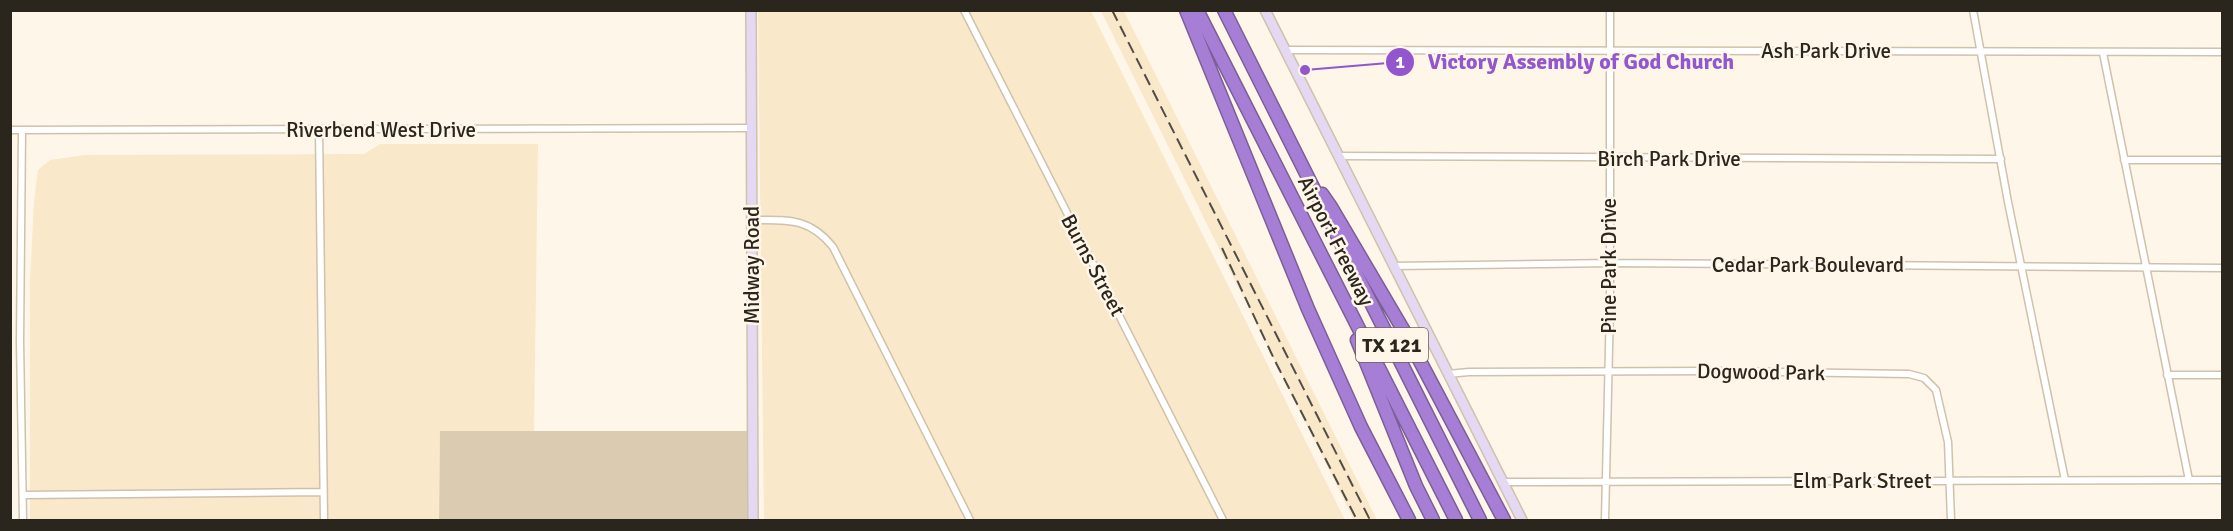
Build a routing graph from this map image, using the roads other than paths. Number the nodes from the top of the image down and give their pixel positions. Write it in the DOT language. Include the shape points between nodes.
graph roads {
  1 [pos="751,10"];
  2 [pos="964,10"];
  3 [pos="1186,10"];
  4 [pos="1197,10"];
  5 [pos="1224,10"];
  6 [pos="1264,10"];
  7 [pos="1610,10"];
  8 [pos="1973,10"];
  9 [pos="1285,50"];
  10 [pos="1609,51"];
  11 [pos="1982,51"];
  12 [pos="2223,52"];
  13 [pos="2103,53"];
  14 [pos="752,129"];
  15 [pos="10,130"];
  16 [pos="319,130"];
  17 [pos="22,131"];
  18 [pos="1338,156"];
  19 [pos="1609,158"];
  20 [pos="2001,159"];
  21 [pos="2124,160"];
  22 [pos="2223,160"];
  23 [pos="1303,170"];
  24 [pos="752,220"];
  25 [pos="1609,263"];
  26 [pos="1327,266"];
  27 [pos="1393,266"];
  28 [pos="2022,266"];
  29 [pos="2145,267"];
  30 [pos="2223,268"];
  31 [pos="1609,372"];
  32 [pos="1448,374"];
  33 [pos="2167,375"];
  34 [pos="2223,375"];
  35 [pos="2065,480"];
  36 [pos="2189,480"];
  37 [pos="2223,480"];
  38 [pos="1606,481"];
  39 [pos="1951,481"];
  40 [pos="1502,482"];
  41 [pos="323,492"];
  42 [pos="24,495"];
  43 [pos="23,520"];
  44 [pos="324,520"];
  45 [pos="753,520"];
  46 [pos="970,520"];
  47 [pos="1223,520"];
  48 [pos="1409,520"];
  49 [pos="1433,520"];
  50 [pos="1456,520"];
  51 [pos="1480,520"];
  52 [pos="1504,520"];
  53 [pos="1522,520"];
  54 [pos="1605,520"];
  55 [pos="1951,520"];
  1 -- 14 [label="main road, Midway Road"];
  2 -- 47 [label="street, Burns Street"];
  3 -- 48 [label="highway" via="1308,309 1361,427"];
  4 -- 26 [label="highway, Airport Freeway / TX 121"];
  5 -- 23 [label="highway, Airport Freeway / TX 121"];
  6 -- 9 [label="main road, Airport Freeway"];
  7 -- 10 [label="street, Pine Park Drive"];
  8 -- 11 [label="street"];
  9 -- 10 [label="street, Ash Park Drive"];
  9 -- 18 [label="main road, Airport Freeway"];
  10 -- 11 [label="street, Ash Park Drive"];
  10 -- 19 [label="street, Pine Park Drive"];
  11 -- 13 [label="street, Ash Park Drive"];
  11 -- 20 [label="street"];
  12 -- 13 [label="street, Ash Park Drive"];
  13 -- 21 [label="street"];
  14 -- 16 [label="street, Riverbend West Drive"];
  14 -- 24 [label="main road, Midway Road"];
  15 -- 17 [label="street, Riverbend West Drive"];
  16 -- 17 [label="street, Riverbend West Drive"];
  16 -- 41 [label="street"];
  17 -- 42 [label="street" via="20,341"];
  18 -- 19 [label="street, Birch Park Drive"];
  18 -- 27 [label="main road, Airport Freeway"];
  19 -- 20 [label="street, Birch Park Drive"];
  19 -- 25 [label="street, Pine Park Drive"];
  20 -- 28 [label="street"];
  21 -- 22 [label="street"];
  21 -- 29 [label="street"];
  23 -- 51 [label="highway, Airport Freeway / TX 121"];
  23 -- 52 [label="highway" via="1331,207 1404,330"];
  24 -- 45 [label="main road, Midway Road"];
  24 -- 46 [label="street" via="809,225 833,247"];
  25 -- 27 [label="street, Cedar Park Boulevard"];
  25 -- 28 [label="street, Cedar Park Boulevard"];
  25 -- 31 [label="street, Pine Park Drive"];
  26 -- 49 [label="highway"];
  26 -- 50 [label="highway, Airport Freeway / TX 121"];
  27 -- 32 [label="main road, Airport Freeway"];
  28 -- 29 [label="street, Cedar Park Boulevard"];
  28 -- 35 [label="street"];
  29 -- 30 [label="street, Cedar Park Boulevard"];
  29 -- 33 [label="street"];
  31 -- 32 [label="street, Dogwood Park"];
  31 -- 38 [label="street, Pine Park Drive"];
  31 -- 39 [label="street, Dogwood Park" via="1909,374 1924,378 1936,390 1948,442"];
  32 -- 40 [label="main road, Airport Freeway"];
  33 -- 34 [label="street"];
  33 -- 36 [label="street"];
  35 -- 36 [label="street, Elm Park Street"];
  35 -- 39 [label="street, Elm Park Street"];
  36 -- 37 [label="street, Elm Park Street"];
  38 -- 39 [label="street, Elm Park Street"];
  38 -- 40 [label="street, Elm Park Street"];
  38 -- 54 [label="street, Pine Park Drive"];
  39 -- 55 [label="street, Dogwood Park"];
  40 -- 53 [label="main road, Airport Freeway"];
  41 -- 42 [label="street"];
  41 -- 44 [label="street"];
  42 -- 43 [label="street"];
}
